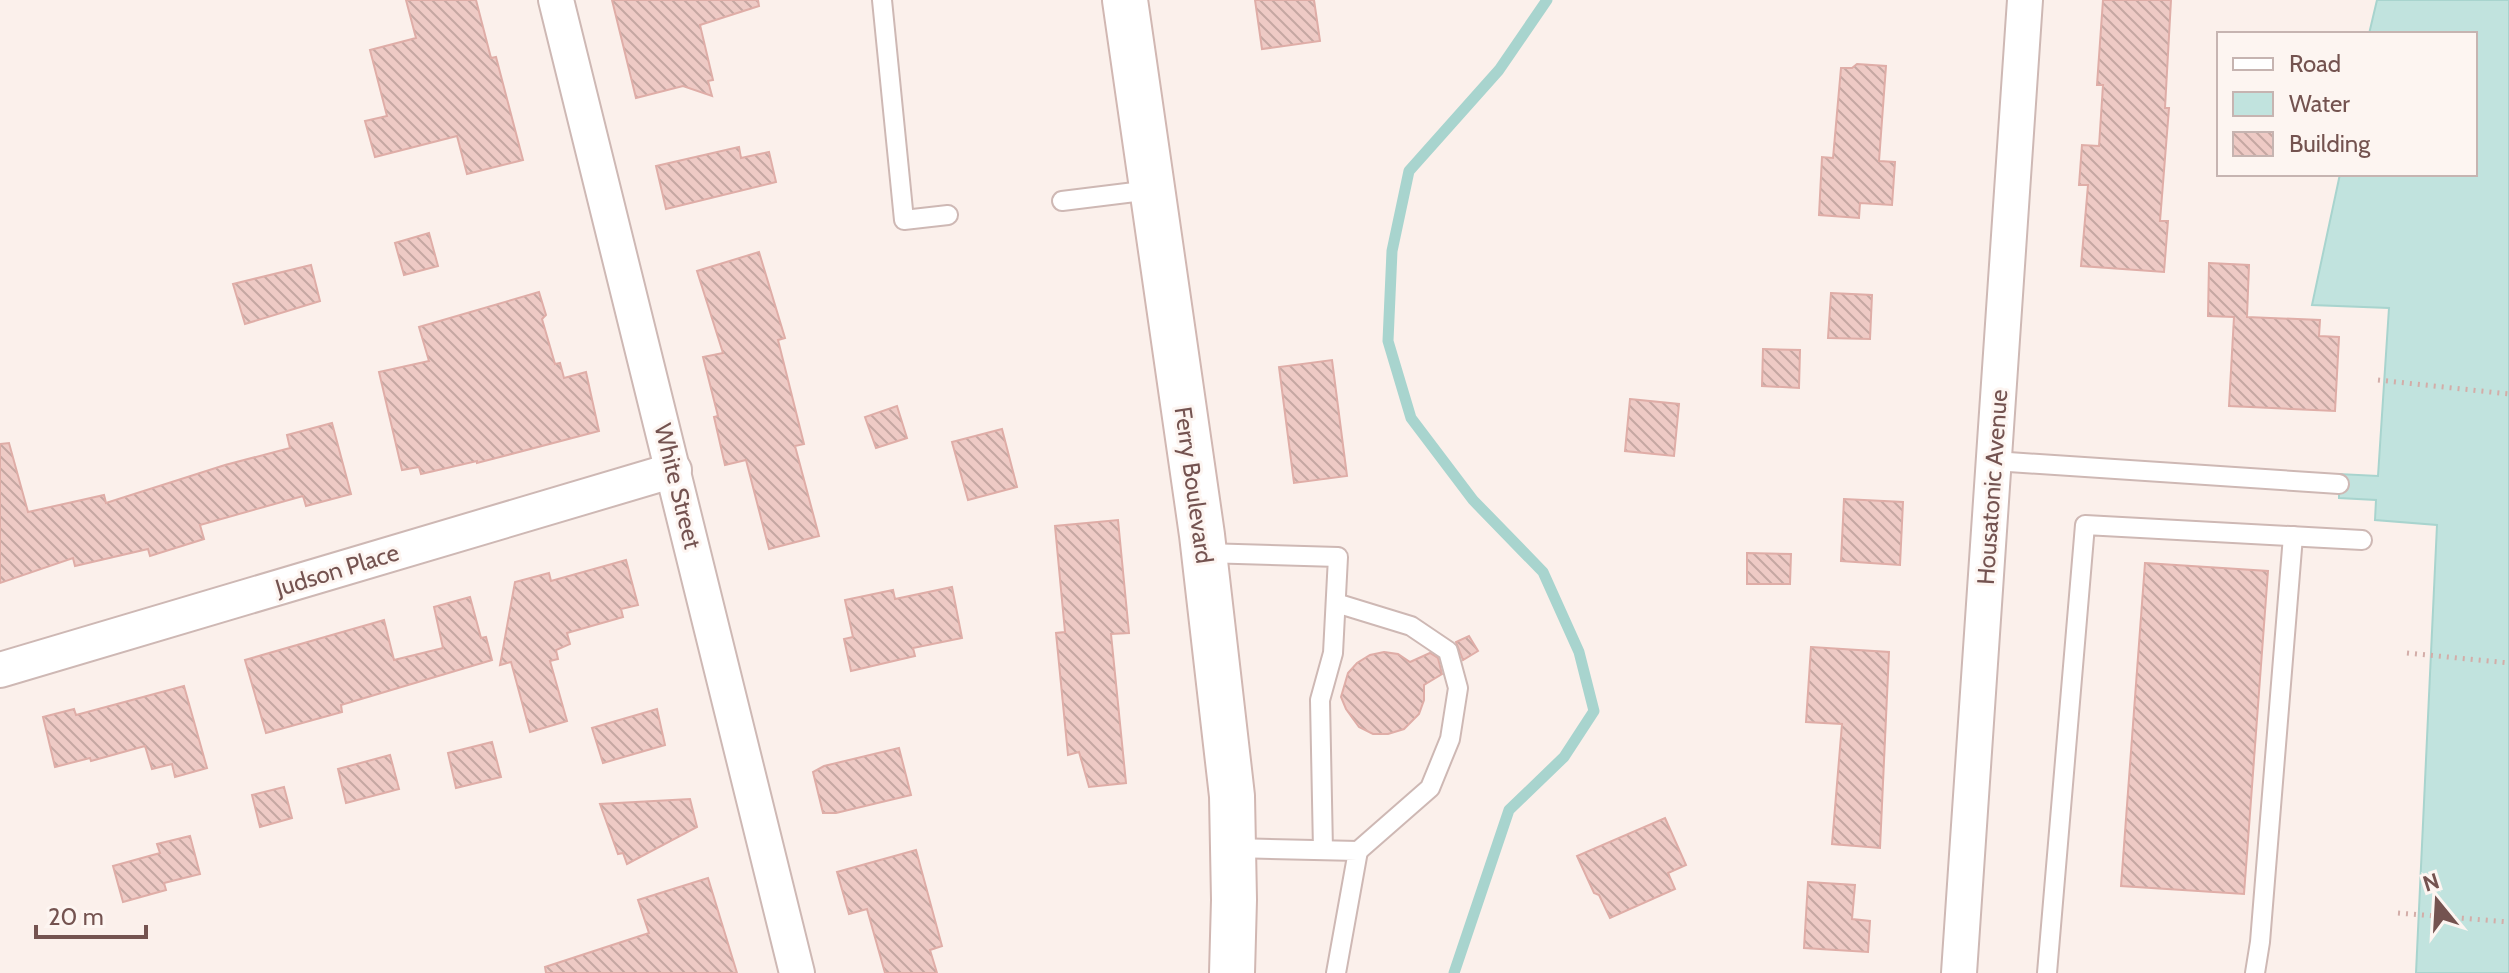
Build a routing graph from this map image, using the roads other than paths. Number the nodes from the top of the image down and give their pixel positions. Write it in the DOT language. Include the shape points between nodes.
graph roads {
  1 [pos="556,0"];
  2 [pos="882,0"];
  3 [pos="1125,0"];
  4 [pos="2025,0"];
  5 [pos="1151,190"];
  6 [pos="1062,201"];
  7 [pos="948,215"];
  8 [pos="1994,461"];
  9 [pos="674,470"];
  10 [pos="2339,484"];
  11 [pos="2293,536"];
  12 [pos="2362,540"];
  13 [pos="1204,553"];
  14 [pos="1336,603"];
  15 [pos="0,670"];
  16 [pos="1233,848"];
  17 [pos="1323,850"];
  18 [pos="1358,851"];
  19 [pos="797,973"];
  20 [pos="1232,973"];
  21 [pos="1336,973"];
  22 [pos="1959,973"];
  23 [pos="2047,973"];
  24 [pos="2255,973"];
  1 -- 9 [label="street, White Street"];
  2 -- 7 [label="lane" via="904,220"];
  3 -- 5 [label="main road, Ferry Boulevard"];
  4 -- 8 [label="street, Housatonic Avenue"];
  5 -- 6 [label="lane"];
  5 -- 13 [label="main road, Ferry Boulevard"];
  8 -- 10 [label="lane"];
  8 -- 22 [label="street, Housatonic Avenue"];
  9 -- 15 [label="street, Judson Place"];
  9 -- 19 [label="street, White Street"];
  11 -- 12 [label="lane"];
  11 -- 23 [label="lane" via="2085,525"];
  11 -- 24 [label="lane"];
  13 -- 14 [label="lane" via="1338,557"];
  13 -- 16 [label="main road, Ferry Boulevard" via="1232,796"];
  14 -- 17 [label="lane" via="1333,653 1320,700"];
  14 -- 18 [label="lane" via="1411,626 1448,651 1458,688 1450,739 1430,788"];
  16 -- 17 [label="lane"];
  16 -- 20 [label="main road, Ferry Boulevard"];
  17 -- 18 [label="lane"];
  18 -- 21 [label="lane"];
}
